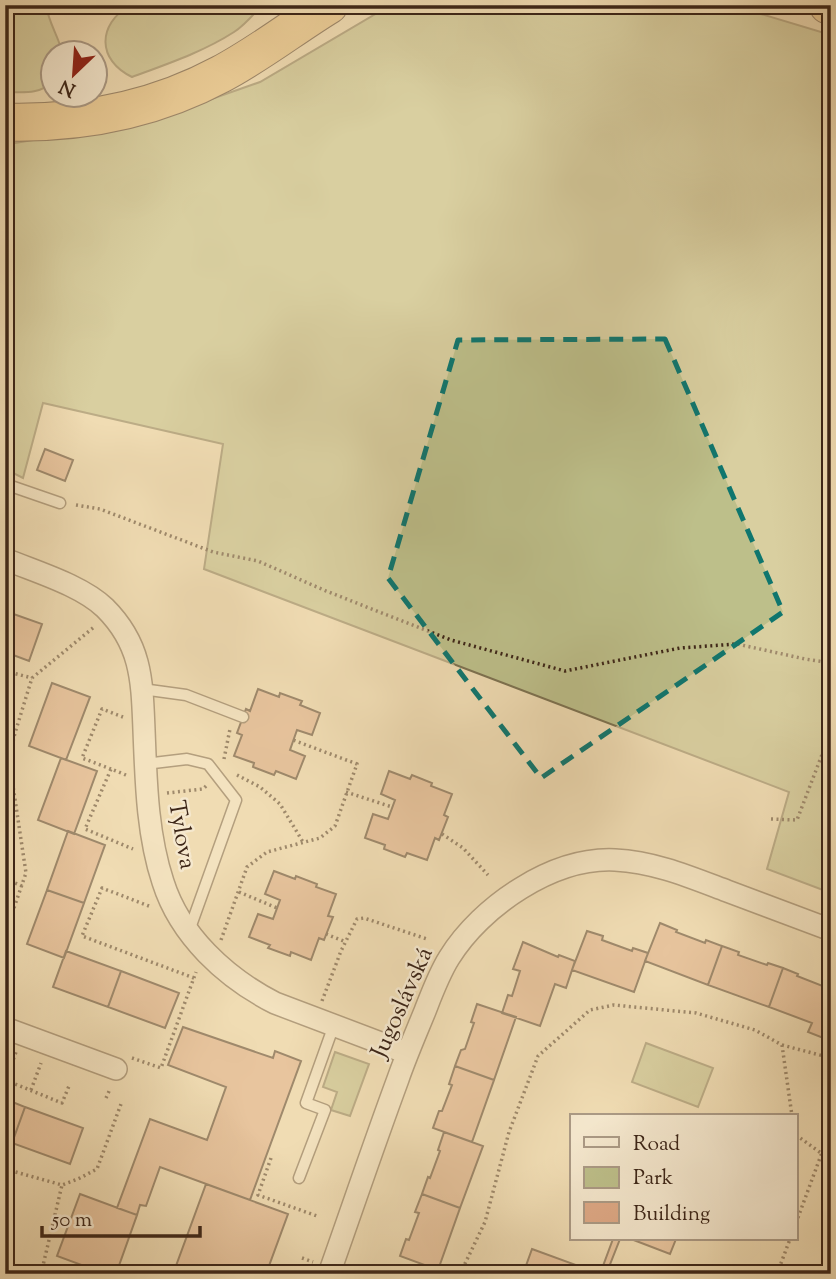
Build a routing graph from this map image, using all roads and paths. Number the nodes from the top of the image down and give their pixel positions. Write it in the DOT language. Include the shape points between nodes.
graph roads {
  1 [pos="280,5"];
  2 [pos="329,5"];
  3 [pos="5,110"];
  4 [pos="5,122"];
  5 [pos="5,484"];
  6 [pos="60,503"];
  7 [pos="5,559"];
  8 [pos="98,624"];
  9 [pos="831,663"];
  10 [pos="5,671"];
  11 [pos="32,678"];
  12 [pos="142,689"];
  13 [pos="238,715"];
  14 [pos="129,719"];
  15 [pos="831,731"];
  16 [pos="293,740"];
  17 [pos="7,759"];
  18 [pos="111,769"];
  19 [pos="219,771"];
  20 [pos="139,772"];
  21 [pos="346,792"];
  22 [pos="164,793"];
  23 [pos="392,807"];
  24 [pos="771,818"];
  25 [pos="442,834"];
  26 [pos="303,842"];
  27 [pos="132,849"];
  28 [pos="488,874"];
  29 [pos="5,879"];
  30 [pos="22,886"];
  31 [pos="239,892"];
  32 [pos="149,906"];
  33 [pos="277,908"];
  34 [pos="191,923"];
  35 [pos="831,930"];
  36 [pos="5,934"];
  37 [pos="326,934"];
  38 [pos="427,940"];
  39 [pos="346,942"];
  40 [pos="208,954"];
  41 [pos="194,978"];
  42 [pos="321,1005"];
  43 [pos="334,1025"];
  44 [pos="5,1028"];
  45 [pos="782,1045"];
  46 [pos="19,1046"];
  47 [pos="407,1054"];
  48 [pos="44,1056"];
  49 [pos="831,1058"];
  50 [pos="124,1063"];
  51 [pos="6,1080"];
  52 [pos="69,1086"];
  53 [pos="31,1090"];
  54 [pos="121,1104"];
  55 [pos="792,1114"];
  56 [pos="831,1128"];
  57 [pos="798,1136"];
  58 [pos="821,1153"];
  59 [pos="271,1158"];
  60 [pos="5,1169"];
  61 [pos="299,1178"];
  62 [pos="62,1185"];
  63 [pos="317,1216"];
  64 [pos="798,1217"];
  65 [pos="790,1240"];
  66 [pos="41,1274"];
  67 [pos="329,1274"];
  68 [pos="460,1274"];
  69 [pos="777,1274"];
  1 -- 3 [label="highway" via="245,41 168,84 89,106"];
  2 -- 4 [label="highway" via="223,73 168,97 101,116"];
  5 -- 6 [label="lane"];
  6 -- 9 [label="path" via="100,509 213,552 258,561 451,640 565,671 680,648 737,644"];
  7 -- 12 [label="street, Tylova" via="80,590 105,608 132,646"];
  8 -- 11 [label="path"];
  10 -- 11 [label="path"];
  11 -- 17 [label="path"];
  12 -- 13 [label="lane" via="187,695"];
  12 -- 20 [label="street, Tylova"];
  13 -- 19 [label="path"];
  14 -- 18 [label="path" via="102,709 82,758"];
  15 -- 24 [label="path" via="797,820"];
  16 -- 21 [label="path" via="357,764"];
  17 -- 30 [label="path" via="26,873"];
  18 -- 20 [label="path"];
  18 -- 27 [label="path" via="85,829"];
  19 -- 20 [label="lane" via="187,759"];
  19 -- 22 [label="path" via="203,789"];
  19 -- 26 [label="path" via="260,787 280,804"];
  19 -- 34 [label="lane" via="236,800"];
  20 -- 34 [label="street, Tylova" via="162,881 171,904"];
  21 -- 23 [label="path"];
  21 -- 26 [label="path" via="335,826 320,838"];
  25 -- 28 [label="path"];
  26 -- 31 [label="path" via="267,852 247,867"];
  29 -- 30 [label="path"];
  30 -- 36 [label="path"];
  31 -- 33 [label="path"];
  31 -- 34 [label="path" via="219,946"];
  32 -- 41 [label="path" via="102,888 82,936"];
  34 -- 40 [label="street, Tylova"];
  35 -- 47 [label="street, Jugoslávská" via="650,864 614,860 572,864 530,881 472,928 449,958"];
  37 -- 39 [label="path"];
  38 -- 39 [label="path" via="364,918 357,919"];
  39 -- 42 [label="path"];
  40 -- 41 [label="path"];
  40 -- 43 [label="street, Tylova" via="259,995"];
  41 -- 50 [label="path" via="161,1068"];
  43 -- 47 [label="street, Tylova"];
  43 -- 61 [label="lane" via="306,1103 325,1110"];
  44 -- 50 [label="street"];
  45 -- 49 [label="path"];
  45 -- 55 [label="path"];
  45 -- 68 [label="path" via="755,1030 696,1013 614,1005 590,1010 538,1056 509,1132 485,1222"];
  46 -- 51 [label="path"];
  47 -- 67 [label="street, Jugoslávská"];
  48 -- 53 [label="path"];
  51 -- 53 [label="path"];
  52 -- 53 [label="path" via="62,1102"];
  54 -- 62 [label="path" via="97,1169"];
  56 -- 58 [label="path"];
  57 -- 58 [label="path"];
  58 -- 64 [label="path"];
  59 -- 63 [label="path" via="258,1195"];
  60 -- 62 [label="path"];
  62 -- 66 [label="path"];
  65 -- 69 [label="path"];
}
